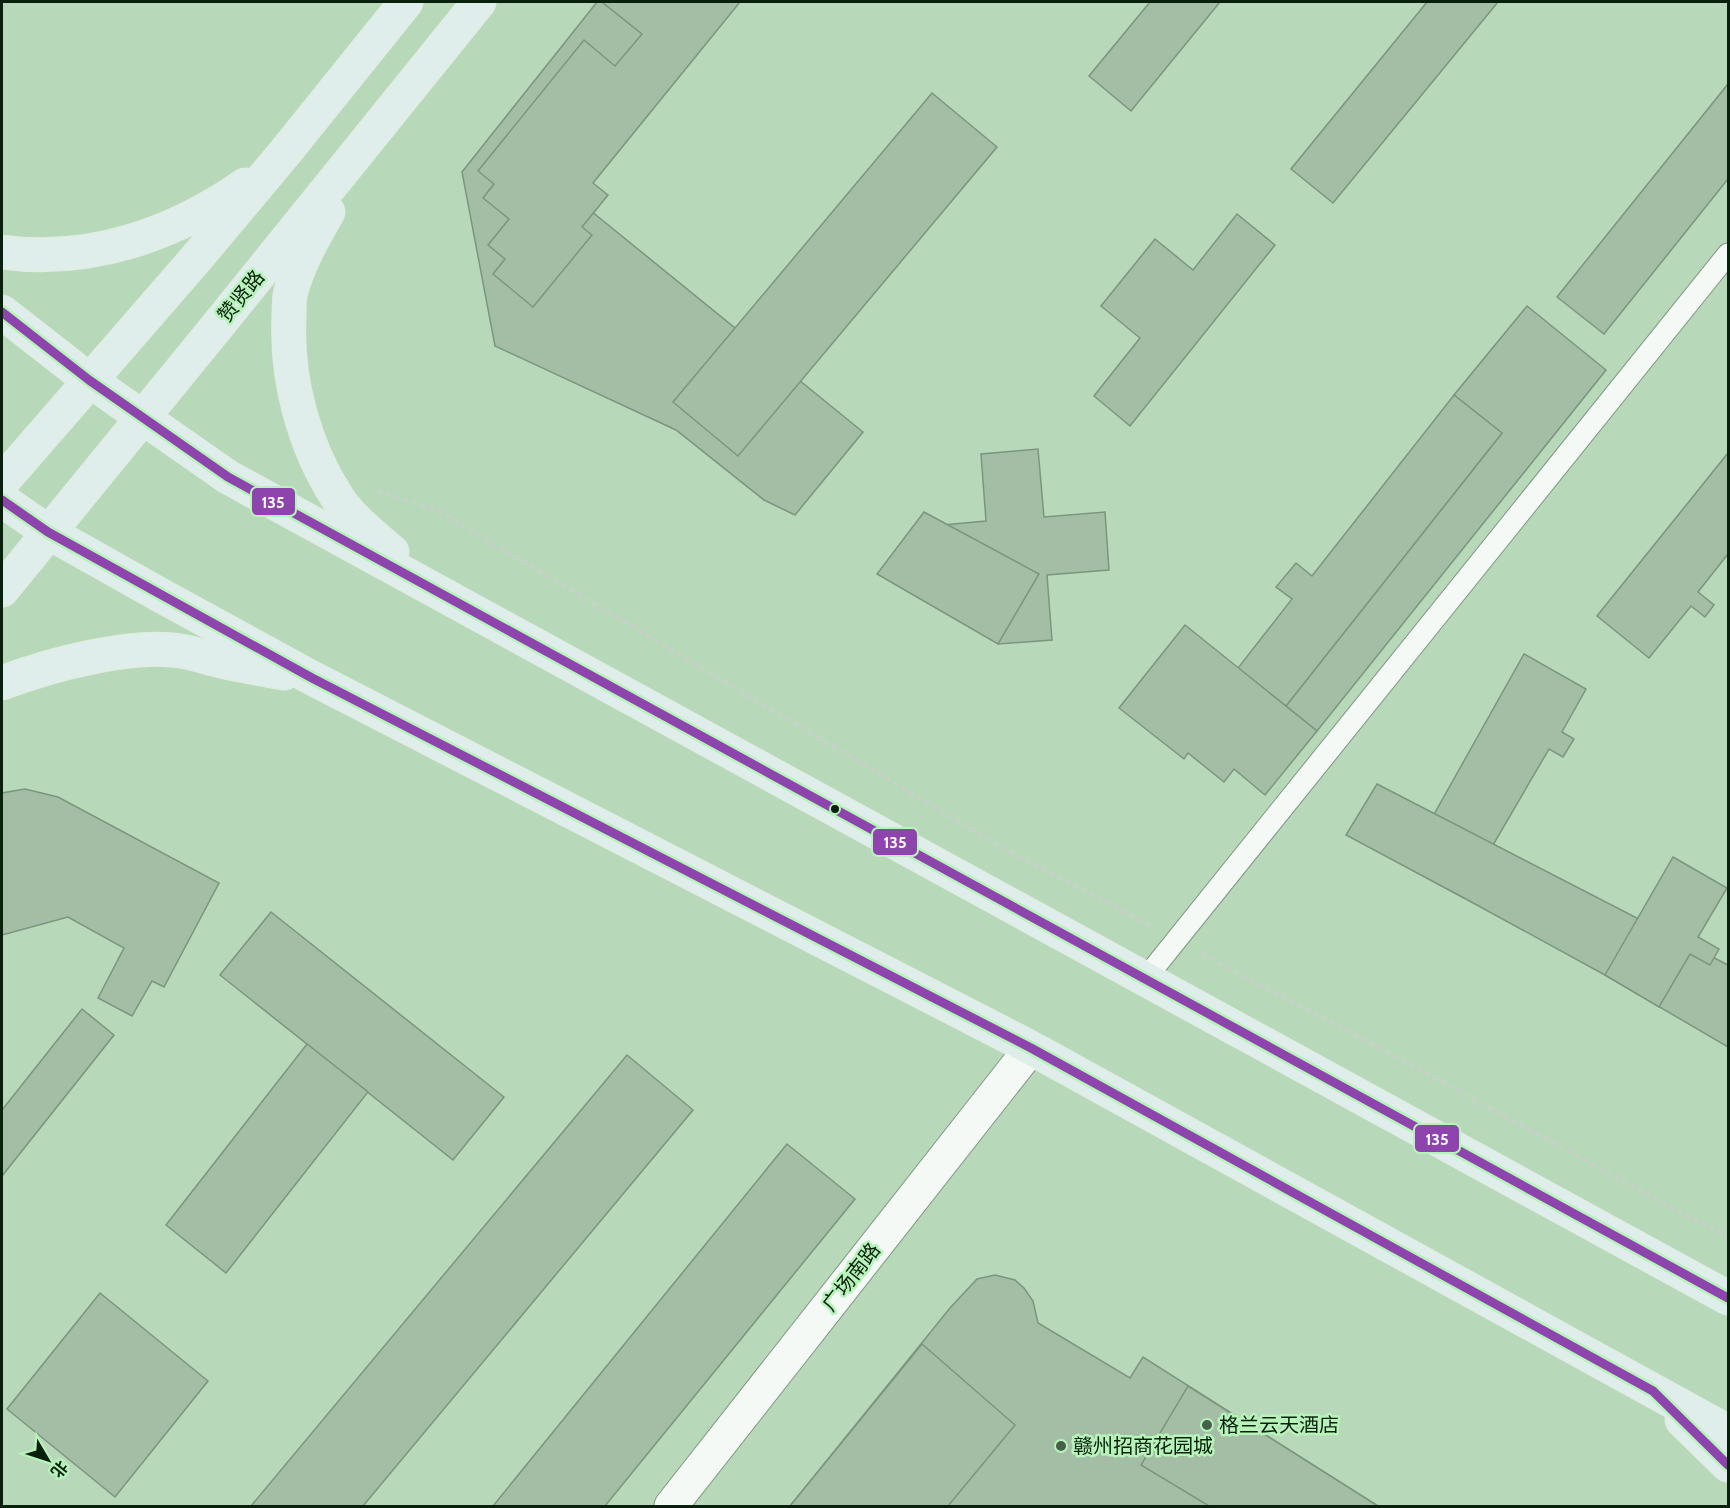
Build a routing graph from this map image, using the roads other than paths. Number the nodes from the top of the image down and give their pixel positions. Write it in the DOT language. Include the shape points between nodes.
graph roads {
  1 [pos="406,2"];
  2 [pos="479,2"];
  3 [pos="361,148"];
  4 [pos="287,150"];
  5 [pos="2,252"];
  6 [pos="1728,254"];
  7 [pos="2,312"];
  8 [pos="89,380"];
  9 [pos="141,417"];
  10 [pos="2,482"];
  11 [pos="2,500"];
  12 [pos="48,532"];
  13 [pos="2,590"];
  14 [pos="436,591"];
  15 [pos="312,678"];
  16 [pos="2,682"];
  17 [pos="1145,979"];
  18 [pos="1032,1048"];
  19 [pos="1728,1298"];
  20 [pos="1653,1391"];
  21 [pos="1728,1432"];
  22 [pos="1728,1465"];
  23 [pos="671,1506"];
  1 -- 4 [label="main road"];
  2 -- 3 [label="main road, 赞贤路"];
  3 -- 9 [label="main road, 赞贤路"];
  3 -- 14 [label="main road" via="308,247 290,296 291,367 310,442 338,499 362,526"];
  4 -- 5 [label="main road" via="219,204 139,239 97,250 57,254"];
  4 -- 8 [label="main road"];
  6 -- 17 [label="lane"];
  7 -- 8 [label="main road"];
  8 -- 9 [label="main road"];
  8 -- 10 [label="main road"];
  9 -- 12 [label="main road, 赞贤路"];
  9 -- 14 [label="main road" via="228,477"];
  11 -- 12 [label="main road"];
  12 -- 13 [label="main road, 赞贤路"];
  12 -- 15 [label="main road"];
  14 -- 17 [label="main road"];
  15 -- 16 [label="main road" via="180,651 136,650 84,659"];
  15 -- 18 [label="main road"];
  17 -- 19 [label="main road"];
  18 -- 20 [label="main road"];
  18 -- 23 [label="street, 广场南路"];
  20 -- 21 [label="main road"];
  20 -- 22 [label="main road"];
}
